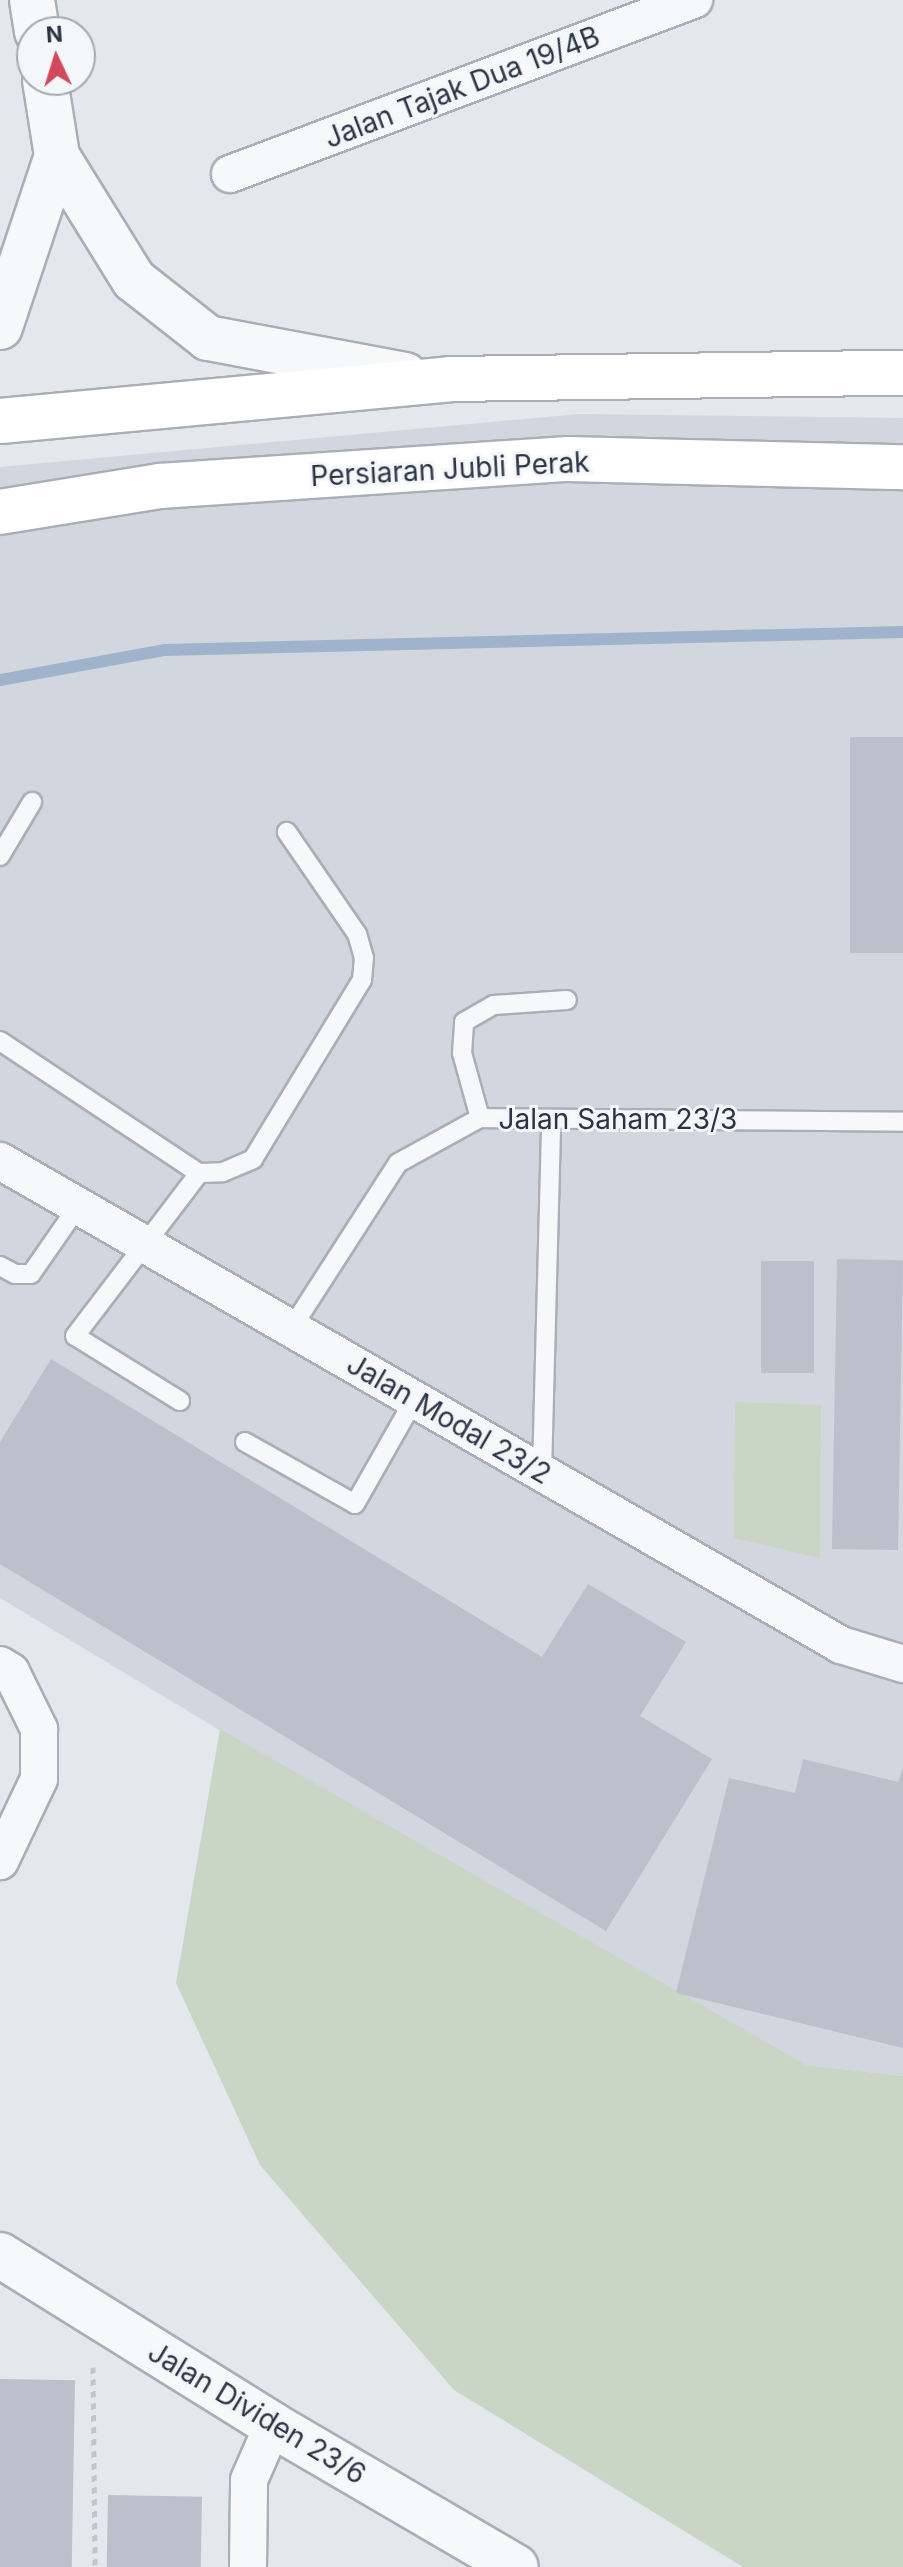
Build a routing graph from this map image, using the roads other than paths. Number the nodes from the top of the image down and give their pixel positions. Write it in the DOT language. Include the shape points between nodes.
graph roads {
  1 [pos="694,0"];
  2 [pos="48,96"];
  3 [pos="57,156"];
  4 [pos="230,174"];
  5 [pos="0,327"];
  6 [pos="903,373"];
  7 [pos="450,379"];
  8 [pos="0,421"];
  9 [pos="903,467"];
  10 [pos="0,512"];
  11 [pos="32,802"];
  12 [pos="287,832"];
  13 [pos="0,856"];
  14 [pos="567,1000"];
  15 [pos="0,1041"];
  16 [pos="480,1118"];
  17 [pos="551,1119"];
  18 [pos="903,1122"];
  19 [pos="0,1161"];
  20 [pos="199,1173"];
  21 [pos="78,1206"];
  22 [pos="145,1244"];
  23 [pos="0,1266"];
  24 [pos="291,1329"];
  25 [pos="414,1400"];
  26 [pos="180,1401"];
  27 [pos="245,1442"];
  28 [pos="542,1473"];
  29 [pos="903,1664"];
  30 [pos="0,1665"];
  31 [pos="0,1861"];
  32 [pos="0,2255"];
  33 [pos="273,2425"];
  34 [pos="248,2567"];
  35 [pos="516,2567"];
  1 -- 4 [label="street, Jalan Tajak Dua 19/4B"];
  2 -- 3 [label="street"];
  3 -- 5 [label="street"];
  3 -- 7 [label="street" via="134,280 208,338 370,372"];
  6 -- 7 [label="main road"];
  7 -- 8 [label="main road"];
  9 -- 10 [label="main road, Persiaran Jubli Perak" via="568,459 160,486"];
  11 -- 13 [label="lane"];
  12 -- 20 [label="lane" via="357,934 364,958 362,980 253,1159 223,1172"];
  14 -- 16 [label="lane" via="494,1005 464,1022 462,1053"];
  15 -- 20 [label="lane"];
  16 -- 17 [label="lane, Jalan Saham 23/3"];
  16 -- 24 [label="lane, Jalan Saham 23/3" via="398,1163"];
  17 -- 18 [label="lane, Jalan Saham 23/3"];
  17 -- 28 [label="lane"];
  19 -- 21 [label="street, Jalan Modal 23/2"];
  20 -- 22 [label="lane"];
  21 -- 22 [label="street, Jalan Modal 23/2"];
  21 -- 23 [label="lane" via="31,1274"];
  22 -- 24 [label="street, Jalan Modal 23/2"];
  22 -- 26 [label="lane" via="75,1336"];
  24 -- 25 [label="street, Jalan Modal 23/2"];
  25 -- 27 [label="lane" via="355,1504"];
  25 -- 28 [label="street, Jalan Modal 23/2"];
  28 -- 29 [label="street, Jalan Modal 23/2" via="841,1645"];
  30 -- 31 [label="street" via="11,1672 39,1729 39,1779"];
  32 -- 33 [label="street, Jalan Dividen 23/6"];
  33 -- 34 [label="street" via="249,2480"];
  33 -- 35 [label="street, Jalan Dividen 23/6"];
}
